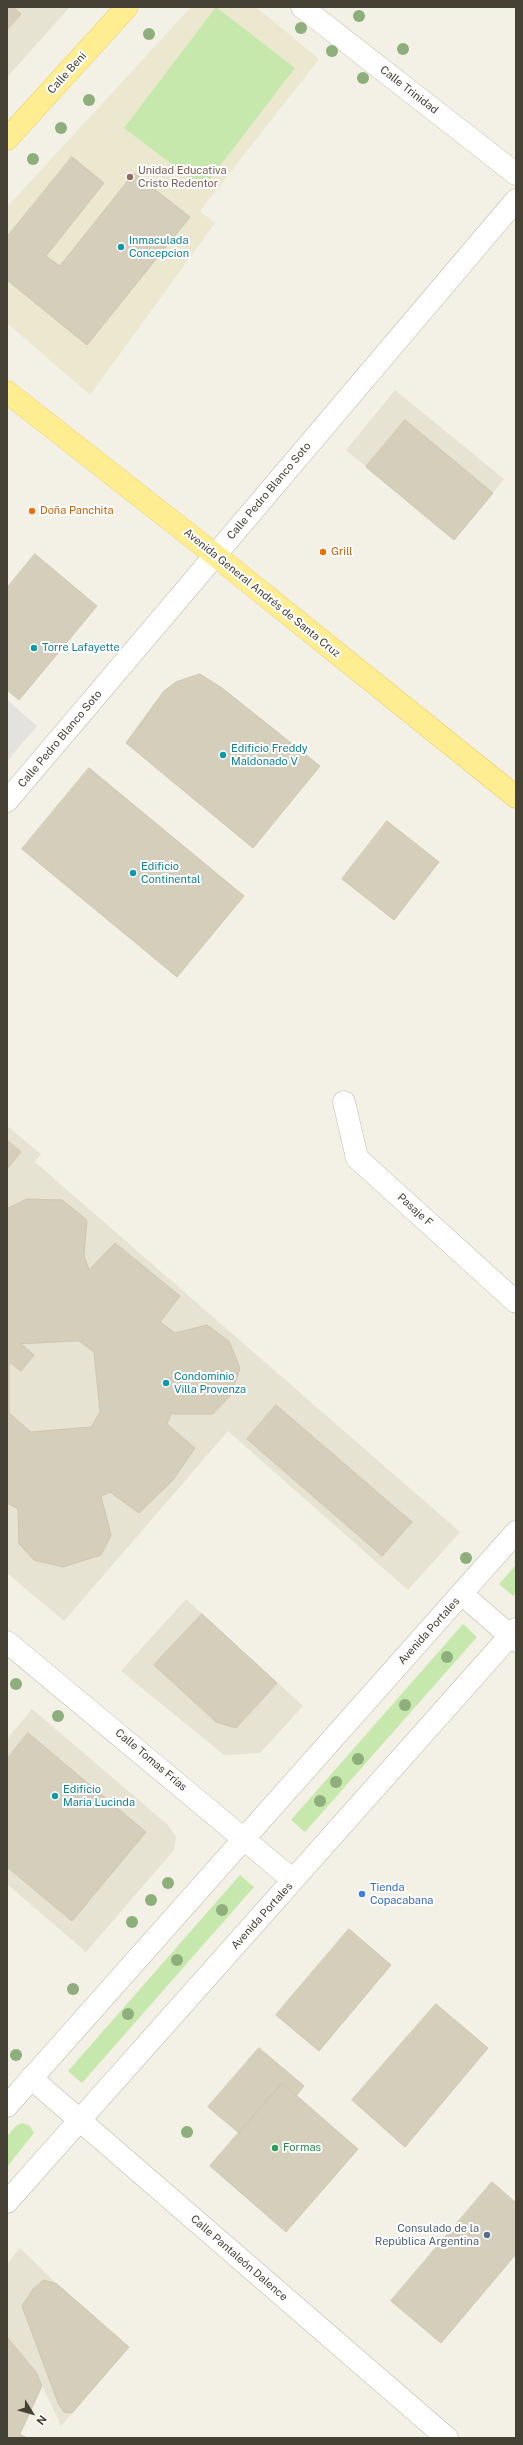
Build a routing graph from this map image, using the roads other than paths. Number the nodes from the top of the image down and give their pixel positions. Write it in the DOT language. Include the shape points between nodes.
graph roads {
  1 [pos="127,7"];
  2 [pos="302,7"];
  3 [pos="7,139"];
  4 [pos="516,174"];
  5 [pos="516,200"];
  6 [pos="7,392"];
  7 [pos="215,555"];
  8 [pos="516,797"];
  9 [pos="7,801"];
  10 [pos="344,1102"];
  11 [pos="516,1302"];
  12 [pos="516,1532"];
  13 [pos="462,1594"];
  14 [pos="514,1635"];
  15 [pos="7,1642"];
  16 [pos="245,1838"];
  17 [pos="293,1880"];
  18 [pos="31,2078"];
  19 [pos="7,2106"];
  20 [pos="80,2120"];
  21 [pos="7,2202"];
  22 [pos="446,2438"];
  1 -- 3 [label="main road, Calle Beni"];
  2 -- 4 [label="street, Calle Trinidad"];
  5 -- 7 [label="street, Calle Pedro Blanco Soto"];
  6 -- 7 [label="main road, Avenida General Andrés de Santa Cruz"];
  7 -- 8 [label="main road, Avenida General Andrés de Santa Cruz"];
  7 -- 9 [label="street, Calle Pedro Blanco Soto"];
  10 -- 11 [label="street, Pasaje F" via="357,1158"];
  12 -- 13 [label="street, Avenida Portales"];
  13 -- 14 [label="street"];
  13 -- 16 [label="street, Avenida Portales"];
  14 -- 17 [label="street, Avenida Portales"];
  15 -- 16 [label="street, Calle Tomas Frías"];
  16 -- 17 [label="street, Calle Tomas Frías"];
  16 -- 18 [label="street, Avenida Portales"];
  17 -- 20 [label="street, Avenida Portales"];
  18 -- 19 [label="street, Avenida Portales"];
  18 -- 20 [label="street, Calle Pantaleón Dalence"];
  20 -- 21 [label="street, Avenida Portales"];
  20 -- 22 [label="street, Calle Pantaleón Dalence"];
}
